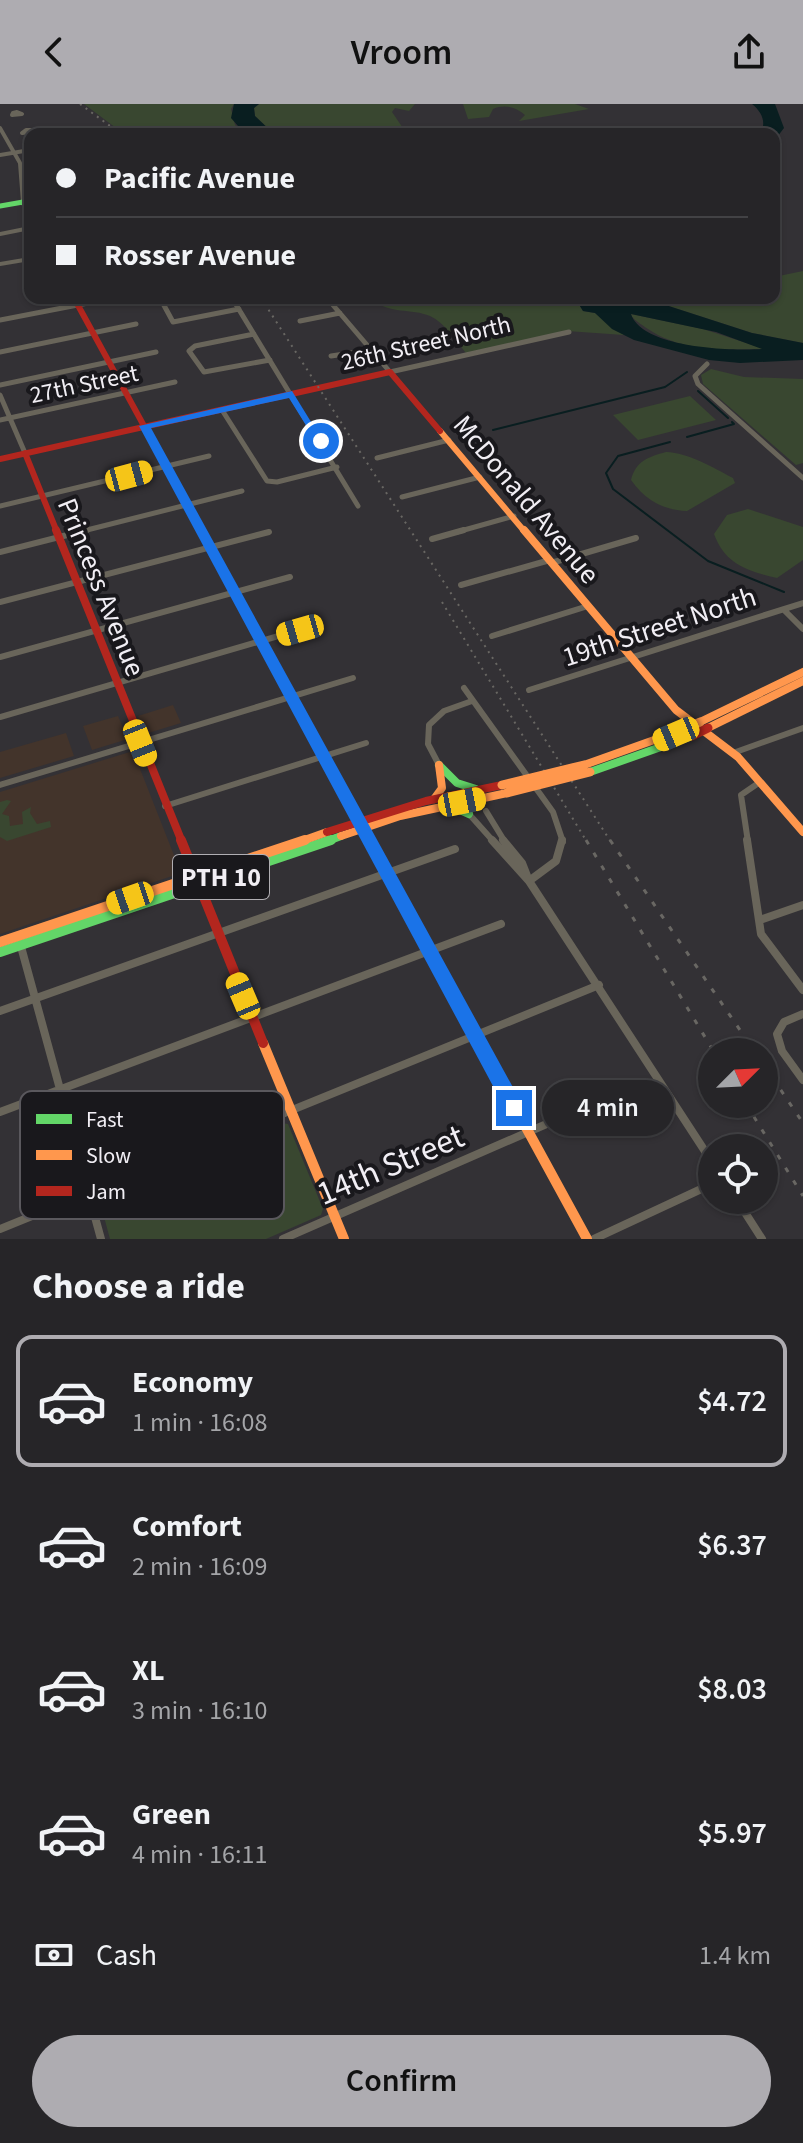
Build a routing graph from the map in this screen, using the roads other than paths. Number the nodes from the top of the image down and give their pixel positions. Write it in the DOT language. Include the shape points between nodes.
graph roads {
  1 [pos="12,115"];
  2 [pos="0,117"];
  3 [pos="0,128"];
  4 [pos="22,133"];
  5 [pos="3,136"];
  6 [pos="24,151"];
  7 [pos="15,153"];
  8 [pos="0,155"];
  9 [pos="22,172"];
  10 [pos="24,186"];
  11 [pos="24,201"];
  12 [pos="0,206"];
  13 [pos="24,229"];
  14 [pos="0,234"];
  15 [pos="24,260"];
  16 [pos="0,264"];
  17 [pos="68,304"];
  18 [pos="77,304"];
  19 [pos="163,304"];
  20 [pos="236,304"];
  21 [pos="332,304"];
  22 [pos="239,309"];
  23 [pos="340,313"];
  24 [pos="0,320"];
  25 [pos="300,321"];
  26 [pos="136,324"];
  27 [pos="569,332"];
  28 [pos="94,333"];
  29 [pos="254,334"];
  30 [pos="371,350"];
  31 [pos="0,352"];
  32 [pos="156,352"];
  33 [pos="331,356"];
  34 [pos="270,360"];
  35 [pos="109,362"];
  36 [pos="707,364"];
  37 [pos="390,372"];
  38 [pos="175,382"];
  39 [pos="0,385"];
  40 [pos="127,393"];
  41 [pos="292,394"];
  42 [pos="0,395"];
  43 [pos="222,410"];
  44 [pos="10,418"];
  45 [pos="0,420"];
  46 [pos="146,428"];
  47 [pos="449,440"];
  48 [pos="26,456"];
  49 [pos="209,456"];
  50 [pos="377,458"];
  51 [pos="0,462"];
  52 [pos="165,466"];
  53 [pos="337,467"];
  54 [pos="480,477"];
  55 [pos="803,478"];
  56 [pos="242,491"];
  57 [pos="42,496"];
  58 [pos="402,497"];
  59 [pos="187,505"];
  60 [pos="0,506"];
  61 [pos="358,506"];
  62 [pos="514,516"];
  63 [pos="269,532"];
  64 [pos="57,538"];
  65 [pos="636,538"];
  66 [pos="432,539"];
  67 [pos="209,547"];
  68 [pos="0,552"];
  69 [pos="550,562"];
  70 [pos="290,577"];
  71 [pos="74,582"];
  72 [pos="461,585"];
  73 [pos="234,593"];
  74 [pos="0,602"];
  75 [pos="803,603"];
  76 [pos="588,606"];
  77 [pos="784,610"];
  78 [pos="316,625"];
  79 [pos="803,629"];
  80 [pos="94,631"];
  81 [pos="492,636"];
  82 [pos="263,641"];
  83 [pos="0,657"];
  84 [pos="632,658"];
  85 [pos="803,672"];
  86 [pos="353,678"];
  87 [pos="803,681"];
  88 [pos="116,683"];
  89 [pos="464,688"];
  90 [pos="529,690"];
  91 [pos="293,697"];
  92 [pos="472,701"];
  93 [pos="0,717"];
  94 [pos="696,728"];
  95 [pos="803,728"];
  96 [pos="140,743"];
  97 [pos="366,743"];
  98 [pos="733,753"];
  99 [pos="326,756"];
  100 [pos="439,765"];
  101 [pos="760,782"];
  102 [pos="0,785"];
  103 [pos="505,789"];
  104 [pos="479,790"];
  105 [pos="492,796"];
  106 [pos="434,799"];
  107 [pos="444,805"];
  108 [pos="165,806"];
  109 [pos="486,811"];
  110 [pos="469,814"];
  111 [pos="798,818"];
  112 [pos="360,825"];
  113 [pos="803,832"];
  114 [pos="455,849"];
  115 [pos="387,874"];
  116 [pos="195,881"];
  117 [pos="529,881"];
  118 [pos="803,905"];
  119 [pos="760,920"];
  120 [pos="501,924"];
  121 [pos="217,934"];
  122 [pos="19,941"];
  123 [pos="0,942"];
  124 [pos="428,951"];
  125 [pos="0,952"];
  126 [pos="599,985"];
  127 [pos="803,990"];
  128 [pos="34,999"];
  129 [pos="0,1011"];
  130 [pos="803,1014"];
  131 [pos="252,1017"];
  132 [pos="476,1036"];
  133 [pos="803,1080"];
  134 [pos="60,1090"];
  135 [pos="282,1091"];
  136 [pos="284,1095"];
  137 [pos="606,1098"];
  138 [pos="20,1105"];
  139 [pos="0,1112"];
  140 [pos="291,1112"];
  141 [pos="284,1115"];
  142 [pos="528,1133"];
  143 [pos="698,1140"];
  144 [pos="698,1191"];
  145 [pos="746,1214"];
  146 [pos="335,1217"];
  147 [pos="24,1219"];
  148 [pos="95,1219"];
  149 [pos="0,1229"];
  150 [pos="101,1239"];
  151 [pos="283,1239"];
  152 [pos="344,1239"];
  153 [pos="587,1239"];
  154 [pos="594,1239"];
  155 [pos="762,1239"];
  1 -- 2 [label="street"];
  3 -- 5 [label="street"];
  4 -- 5 [label="street"];
  5 -- 7 [label="street"];
  6 -- 7 [label="street"];
  7 -- 8 [label="street"];
  7 -- 9 [label="street"];
  9 -- 10 [label="street"];
  11 -- 12 [label="street"];
  13 -- 14 [label="street"];
  15 -- 16 [label="street"];
  17 -- 24 [label="street"];
  18 -- 28 [label="street"];
  19 -- 22 [label="street" via="173,322"];
  20 -- 22 [label="street"];
  21 -- 23 [label="street, McDonald Avenue"];
  22 -- 29 [label="street"];
  23 -- 25 [label="street"];
  23 -- 30 [label="street, McDonald Avenue"];
  26 -- 28 [label="street"];
  27 -- 37 [label="street, 26th Street North"];
  28 -- 31 [label="street"];
  28 -- 35 [label="street"];
  29 -- 34 [label="street"];
  29 -- 34 [label="street" via="189,351 209,373"];
  30 -- 33 [label="street"];
  30 -- 37 [label="street, McDonald Avenue"];
  32 -- 35 [label="street"];
  34 -- 41 [label="street"];
  35 -- 39 [label="street"];
  35 -- 40 [label="street"];
  36 -- 55 [label="street" via="695,376 698,384"];
  37 -- 41 [label="street, 26th Street North"];
  37 -- 47 [label="street, McDonald Avenue"];
  38 -- 40 [label="street, 27th Street"];
  40 -- 44 [label="street, 27th Street"];
  40 -- 46 [label="street"];
  41 -- 43 [label="street, 26th Street North"];
  41 -- 53 [label="street"];
  42 -- 44 [label="street, Princess Avenue"];
  43 -- 46 [label="street, 26th Street North"];
  43 -- 53 [label="street" via="267,481"];
  44 -- 45 [label="street, 27th Street"];
  44 -- 48 [label="street, Princess Avenue"];
  46 -- 48 [label="street, 26th Street North"];
  46 -- 52 [label="street"];
  47 -- 50 [label="street"];
  47 -- 54 [label="street, McDonald Avenue"];
  48 -- 51 [label="street, 26th Street North"];
  48 -- 57 [label="street, Princess Avenue"];
  49 -- 52 [label="street"];
  52 -- 57 [label="street"];
  52 -- 59 [label="street"];
  53 -- 61 [label="street"];
  54 -- 58 [label="street"];
  54 -- 62 [label="street, McDonald Avenue"];
  56 -- 59 [label="street"];
  57 -- 60 [label="street"];
  57 -- 64 [label="street, Princess Avenue"];
  59 -- 64 [label="street"];
  59 -- 67 [label="street"];
  62 -- 66 [label="street"];
  62 -- 69 [label="street, McDonald Avenue"];
  63 -- 67 [label="street"];
  64 -- 68 [label="street"];
  64 -- 71 [label="street, Princess Avenue"];
  65 -- 69 [label="street"];
  67 -- 71 [label="street"];
  67 -- 73 [label="street"];
  69 -- 72 [label="street"];
  69 -- 76 [label="street, McDonald Avenue"];
  70 -- 73 [label="street"];
  71 -- 74 [label="street"];
  71 -- 80 [label="street, Princess Avenue"];
  73 -- 80 [label="street"];
  73 -- 82 [label="street"];
  75 -- 77 [label="street, 19th Street North"];
  76 -- 81 [label="street"];
  76 -- 84 [label="street, McDonald Avenue"];
  77 -- 79 [label="street"];
  77 -- 84 [label="street, 19th Street North"];
  78 -- 82 [label="street"];
  80 -- 83 [label="street"];
  80 -- 88 [label="street, Princess Avenue"];
  82 -- 88 [label="street"];
  82 -- 91 [label="street"];
  84 -- 90 [label="street, 19th Street North"];
  84 -- 94 [label="street, McDonald Avenue"];
  85 -- 94 [label="street, PTH 10"];
  86 -- 91 [label="street"];
  87 -- 94 [label="street, PTH 10"];
  88 -- 93 [label="street"];
  88 -- 96 [label="street, Princess Avenue"];
  89 -- 92 [label="street"];
  91 -- 96 [label="street"];
  91 -- 99 [label="street"];
  92 -- 100 [label="street" via="444,711 429,725 428,744"];
  92 -- 117 [label="street" via="563,833 558,861"];
  94 -- 98 [label="street, McDonald Avenue"];
  94 -- 103 [label="street, PTH 10, bridge" via="587,769"];
  95 -- 98 [label="street"];
  96 -- 102 [label="street"];
  96 -- 108 [label="street, Princess Avenue"];
  97 -- 99 [label="street"];
  98 -- 101 [label="street, McDonald Avenue"];
  99 -- 108 [label="street"];
  99 -- 112 [label="street"];
  100 -- 104 [label="street" via="457,783"];
  100 -- 106 [label="street" via="442,788"];
  101 -- 111 [label="street, McDonald Avenue"];
  101 -- 119 [label="street" via="741,795"];
  103 -- 104 [label="street, PTH 10"];
  103 -- 105 [label="street, PTH 10"];
  104 -- 106 [label="street, PTH 10"];
  105 -- 107 [label="street, PTH 10"];
  105 -- 109 [label="street"];
  106 -- 112 [label="street, PTH 10"];
  107 -- 110 [label="street"];
  107 -- 112 [label="street, PTH 10"];
  108 -- 116 [label="street, Princess Avenue"];
  109 -- 117 [label="street"];
  110 -- 117 [label="street"];
  111 -- 113 [label="street, McDonald Avenue"];
  112 -- 115 [label="street"];
  112 -- 116 [label="street, PTH 10"];
  114 -- 115 [label="street"];
  115 -- 121 [label="street"];
  115 -- 124 [label="street"];
  116 -- 121 [label="street, Princess Avenue"];
  116 -- 122 [label="street, PTH 10"];
  117 -- 126 [label="street"];
  118 -- 119 [label="street"];
  119 -- 127 [label="street" via="761,934"];
  120 -- 124 [label="street"];
  121 -- 128 [label="street"];
  121 -- 131 [label="street, Princess Avenue"];
  122 -- 123 [label="street, PTH 10"];
  122 -- 125 [label="street, PTH 10"];
  122 -- 128 [label="street"];
  124 -- 131 [label="street"];
  124 -- 132 [label="street"];
  126 -- 132 [label="street"];
  126 -- 143 [label="street"];
  128 -- 129 [label="street"];
  128 -- 134 [label="street"];
  130 -- 133 [label="street" via="778,1028 779,1043"];
  131 -- 134 [label="street"];
  131 -- 135 [label="street, Princess Avenue"];
  132 -- 140 [label="street"];
  132 -- 142 [label="street"];
  136 -- 140 [label="street, Princess Avenue"];
  137 -- 142 [label="street, 14th Street"];
  138 -- 139 [label="street"];
  140 -- 141 [label="street"];
  140 -- 146 [label="street, Princess Avenue"];
  142 -- 146 [label="street, 14th Street"];
  142 -- 153 [label="street"];
  144 -- 154 [label="street"];
  145 -- 155 [label="street"];
  146 -- 151 [label="street, 14th Street"];
  146 -- 152 [label="street, Princess Avenue"];
  147 -- 149 [label="street"];
  148 -- 150 [label="street"];
}
